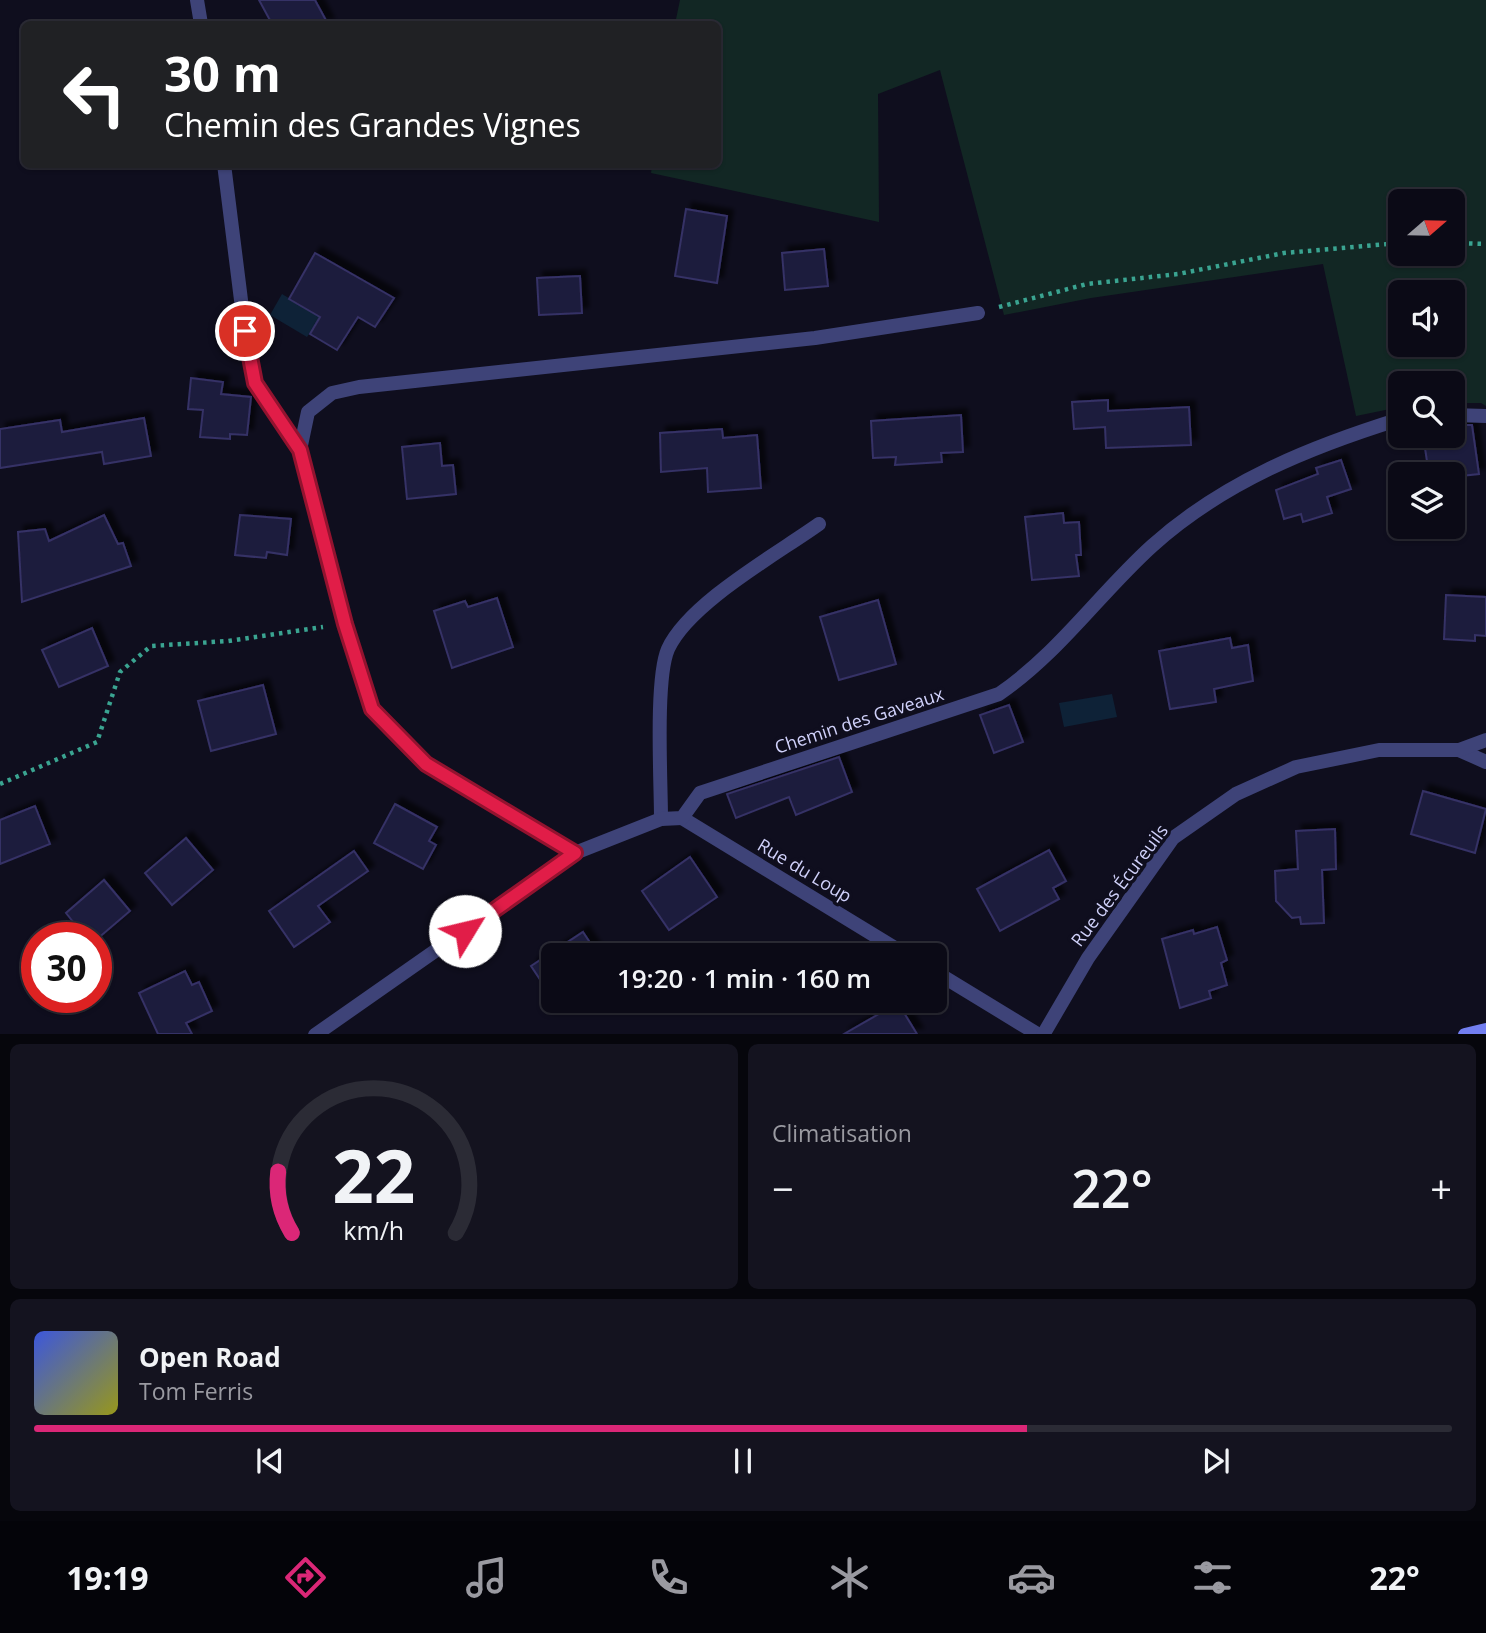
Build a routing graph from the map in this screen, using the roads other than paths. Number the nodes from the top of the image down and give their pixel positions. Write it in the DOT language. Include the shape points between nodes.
graph roads {
  1 [pos="197,0"];
  2 [pos="200,21"];
  3 [pos="225,168"];
  4 [pos="978,313"];
  5 [pos="1465,415"];
  6 [pos="1486,416"];
  7 [pos="1388,423"];
  8 [pos="300,450"];
  9 [pos="819,524"];
  10 [pos="1486,740"];
  11 [pos="1459,750"];
  12 [pos="1486,762"];
  13 [pos="682,818"];
  14 [pos="661,819"];
  15 [pos="575,853"];
  16 [pos="887,943"];
  17 [pos="947,979"];
  18 [pos="1486,1030"];
  19 [pos="315,1034"];
  20 [pos="1041,1034"];
  21 [pos="1465,1034"];
  1 -- 2 [label="street"];
  3 -- 8 [label="street" via="255,383"];
  4 -- 8 [label="street" via="815,338 359,387 332,393 308,412"];
  5 -- 6 [label="street"];
  7 -- 13 [label="street, Chemin des Gaveaux" via="1333,440 1241,481 1152,546 1033,671 999,694 700,793"];
  8 -- 15 [label="street" via="372,709 426,764"];
  9 -- 14 [label="street" via="691,615 668,650 662,690"];
  10 -- 11 [label="street, Rue des Écureuils"];
  11 -- 12 [label="street, Rue des Écureuils"];
  11 -- 20 [label="street, Rue des Écureuils" via="1379,750 1296,767 1236,794 1173,838"];
  13 -- 14 [label="street"];
  13 -- 16 [label="street, Rue du Loup"];
  14 -- 15 [label="street"];
  15 -- 19 [label="street"];
  17 -- 20 [label="street"];
  18 -- 21 [label="main road"];
}
